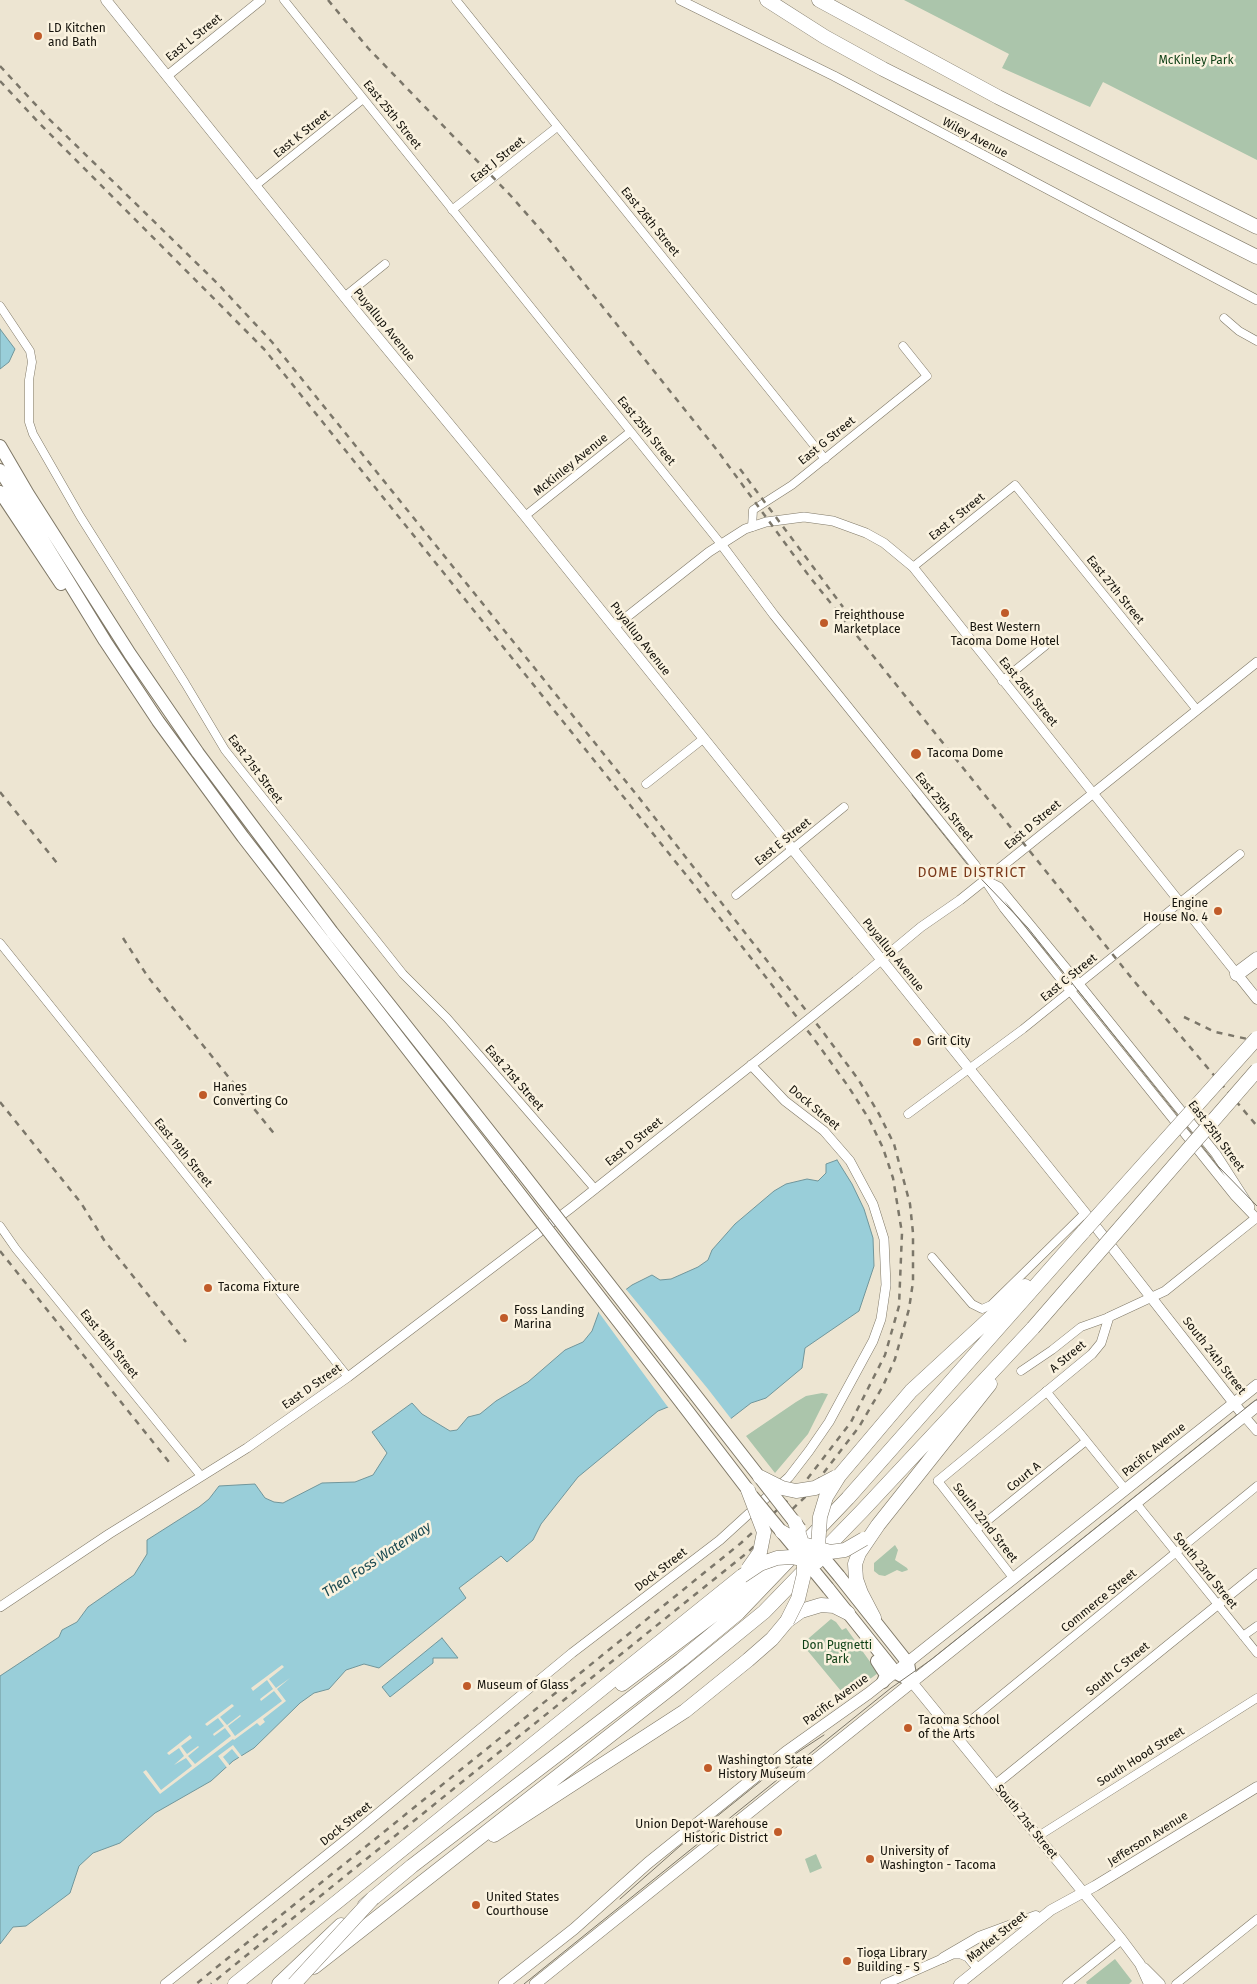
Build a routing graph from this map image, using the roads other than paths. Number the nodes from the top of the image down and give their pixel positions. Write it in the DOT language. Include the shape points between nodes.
graph roads {
  1 [pos="106,0"];
  2 [pos="261,0"];
  3 [pos="284,0"];
  4 [pos="456,0"];
  5 [pos="680,0"];
  6 [pos="767,0"];
  7 [pos="819,0"];
  8 [pos="167,76"];
  9 [pos="998,97"];
  10 [pos="363,99"];
  11 [pos="557,126"];
  12 [pos="255,186"];
  13 [pos="452,210"];
  14 [pos="1257,218"];
  15 [pos="1257,227"];
  16 [pos="1251,254"];
  17 [pos="385,264"];
  18 [pos="1257,264"];
  19 [pos="344,296"];
  20 [pos="1257,300"];
  21 [pos="0,306"];
  22 [pos="1224,318"];
  23 [pos="1257,341"];
  24 [pos="903,346"];
  25 [pos="630,432"];
  26 [pos="0,446"];
  27 [pos="825,459"];
  28 [pos="0,470"];
  29 [pos="1015,485"];
  30 [pos="0,492"];
  31 [pos="525,516"];
  32 [pos="752,527"];
  33 [pos="720,544"];
  34 [pos="913,567"];
  35 [pos="614,627"];
  36 [pos="105,641"];
  37 [pos="1045,646"];
  38 [pos="1257,662"];
  39 [pos="1002,681"];
  40 [pos="1197,710"];
  41 [pos="703,739"];
  42 [pos="646,784"];
  43 [pos="1093,792"];
  44 [pos="844,807"];
  45 [pos="792,849"];
  46 [pos="1240,854"];
  47 [pos="985,880"];
  48 [pos="736,895"];
  49 [pos="1181,902"];
  50 [pos="0,943"];
  51 [pos="1257,959"];
  52 [pos="881,960"];
  53 [pos="1239,976"];
  54 [pos="1079,984"];
  55 [pos="1071,991"];
  56 [pos="1257,999"];
  57 [pos="1257,1028"];
  58 [pos="1257,1038"];
  59 [pos="751,1065"];
  60 [pos="969,1070"];
  61 [pos="1257,1070"];
  62 [pos="1206,1094"];
  63 [pos="908,1114"];
  64 [pos="595,1189"];
  65 [pos="1085,1212"];
  66 [pos="1257,1219"];
  67 [pos="0,1226"];
  68 [pos="1084,1231"];
  69 [pos="932,1257"];
  70 [pos="1151,1296"];
  71 [pos="1109,1317"];
  72 [pos="1021,1371"];
  73 [pos="348,1377"];
  74 [pos="1257,1385"];
  75 [pos="1046,1391"];
  76 [pos="1235,1403"];
  77 [pos="1257,1406"];
  78 [pos="1244,1416"];
  79 [pos="954,1421"];
  80 [pos="1257,1431"];
  81 [pos="1086,1441"];
  82 [pos="201,1476"];
  83 [pos="839,1476"];
  84 [pos="760,1477"];
  85 [pos="938,1481"];
  86 [pos="1257,1486"];
  87 [pos="748,1490"];
  88 [pos="1126,1490"];
  89 [pos="1136,1503"];
  90 [pos="795,1522"];
  91 [pos="819,1528"];
  92 [pos="976,1530"];
  93 [pos="782,1532"];
  94 [pos="865,1540"];
  95 [pos="803,1544"];
  96 [pos="1176,1552"];
  97 [pos="813,1557"];
  98 [pos="1257,1573"];
  99 [pos="742,1576"];
  100 [pos="839,1576"];
  101 [pos="1014,1579"];
  102 [pos="828,1588"];
  103 [pos="1218,1604"];
  104 [pos="0,1607"];
  105 [pos="852,1618"];
  106 [pos="874,1618"];
  107 [pos="787,1621"];
  108 [pos="1257,1626"];
  109 [pos="1243,1636"];
  110 [pos="1257,1653"];
  111 [pos="908,1663"];
  112 [pos="896,1673"];
  113 [pos="911,1681"];
  114 [pos="883,1682"];
  115 [pos="1257,1698"];
  116 [pos="954,1734"];
  117 [pos="995,1785"];
  118 [pos="1257,1787"];
  119 [pos="435,1824"];
  120 [pos="1038,1837"];
  121 [pos="425,1881"];
  122 [pos="1083,1893"];
  123 [pos="373,1898"];
  124 [pos="1052,1910"];
  125 [pos="1257,1919"];
  126 [pos="1122,1940"];
  127 [pos="943,1958"];
  128 [pos="1140,1964"];
  129 [pos="978,1969"];
  130 [pos="165,1984"];
  131 [pos="235,1984"];
  132 [pos="280,1984"];
  133 [pos="293,1984"];
  134 [pos="504,1984"];
  135 [pos="535,1984"];
  136 [pos="885,1984"];
  137 [pos="959,1984"];
  138 [pos="1068,1984"];
  139 [pos="1149,1984"];
  140 [pos="1160,1984"];
  141 [pos="1176,1984"];
  1 -- 8 [label="main road, Puyallup Avenue"];
  2 -- 8 [label="street, East L Street"];
  3 -- 10 [label="street, East 25th Street"];
  4 -- 11 [label="street, East 26th Street"];
  5 -- 20 [label="street, Wiley Avenue" via="834,76"];
  6 -- 16 [label="highway" via="825,38 883,69"];
  7 -- 9 [label="highway"];
  8 -- 12 [label="main road, Puyallup Avenue"];
  9 -- 14 [label="highway"];
  9 -- 15 [label="highway"];
  10 -- 12 [label="street, East K Street"];
  10 -- 13 [label="street, East 25th Street"];
  11 -- 13 [label="street, East J Street"];
  11 -- 27 [label="street, East 26th Street"];
  12 -- 19 [label="main road, Puyallup Avenue"];
  13 -- 25 [label="street, East 25th Street"];
  16 -- 18 [label="highway"];
  17 -- 19 [label="street"];
  19 -- 31 [label="main road, Puyallup Avenue"];
  21 -- 64 [label="street, East 21st Street" via="30,351 29,422 33,434 224,750 404,974 447,1018"];
  22 -- 23 [label="street"];
  24 -- 27 [label="street, East G Street" via="927,376"];
  25 -- 31 [label="street, McKinley Avenue"];
  25 -- 33 [label="street, East 25th Street"];
  26 -- 84 [label="highway, bridge" via="130,654 198,753 332,932"];
  27 -- 32 [label="street, East G Street" via="754,510"];
  28 -- 36 [label="highway"];
  29 -- 34 [label="street, East F Street"];
  29 -- 40 [label="street, East 27th Street"];
  30 -- 36 [label="highway" via="42,558"];
  31 -- 35 [label="main road, Puyallup Avenue"];
  32 -- 33 [label="street, East 26th Street"];
  32 -- 34 [label="street, East 26th Street" via="804,517 833,521 884,543"];
  33 -- 35 [label="street"];
  33 -- 47 [label="street, East 25th Street"];
  34 -- 39 [label="street, East 26th Street"];
  35 -- 41 [label="main road, Puyallup Avenue"];
  36 -- 87 [label="highway, bridge" via="214,798"];
  37 -- 39 [label="street"];
  38 -- 40 [label="street, East D Street"];
  39 -- 43 [label="street, East 26th Street"];
  40 -- 43 [label="street, East D Street"];
  41 -- 42 [label="street"];
  41 -- 45 [label="main road, Puyallup Avenue"];
  43 -- 47 [label="street, East D Street"];
  43 -- 49 [label="street, East 26th Street"];
  44 -- 45 [label="street, East E Street"];
  45 -- 48 [label="street, East E Street"];
  45 -- 52 [label="main road, Puyallup Avenue"];
  46 -- 49 [label="street, East C Street"];
  47 -- 52 [label="street, East D Street"];
  47 -- 54 [label="street, East 25th Street" via="999,887"];
  47 -- 55 [label="street, East 25th Street"];
  49 -- 53 [label="street, East 26th Street"];
  49 -- 54 [label="street, East C Street"];
  50 -- 73 [label="street, East 19th Street"];
  51 -- 53 [label="highway"];
  52 -- 59 [label="street, East D Street, bridge"];
  52 -- 60 [label="main road, Puyallup Avenue"];
  53 -- 56 [label="main road, East 26th Street"];
  54 -- 55 [label="street, East C Street"];
  54 -- 66 [label="street, East 25th Street" via="1216,1154"];
  55 -- 60 [label="street, East C Street"];
  55 -- 66 [label="street, East 25th Street" via="1235,1196"];
  57 -- 62 [label="highway, bridge"];
  58 -- 62 [label="highway, bridge"];
  59 -- 64 [label="street, East D Street"];
  59 -- 130 [label="street, Dock Street" via="785,1101 824,1131 859,1174 884,1239 885,1302 874,1341 829,1422 789,1476 704,1553 572,1653"];
  60 -- 63 [label="street, East C Street"];
  60 -- 65 [label="main road, Puyallup Avenue"];
  61 -- 79 [label="highway, bridge"];
  62 -- 68 [label="highway, bridge"];
  64 -- 73 [label="street, East D Street"];
  65 -- 69 [label="street" via="991,1305 982,1309 972,1304"];
  65 -- 70 [label="main road, Puyallup Avenue"];
  66 -- 70 [label="street" via="1165,1290"];
  67 -- 82 [label="street, East 18th Street"];
  68 -- 83 [label="highway" via="911,1391"];
  68 -- 91 [label="highway"];
  70 -- 71 [label="street"];
  70 -- 76 [label="main road, South 24th Street"];
  71 -- 72 [label="street" via="1081,1327"];
  71 -- 75 [label="street, A Street" via="1097,1349"];
  73 -- 82 [label="street, East D Street"];
  74 -- 76 [label="main road, Pacific Avenue"];
  75 -- 81 [label="street"];
  75 -- 85 [label="street, A Street"];
  76 -- 78 [label="main road, South 24th Street"];
  76 -- 88 [label="main road, Pacific Avenue"];
  77 -- 78 [label="main road"];
  78 -- 80 [label="street, South 24th Street"];
  78 -- 89 [label="main road"];
  79 -- 94 [label="highway"];
  79 -- 121 [label="highway" via="764,1612"];
  81 -- 88 [label="street"];
  81 -- 92 [label="street, Court A"];
  82 -- 104 [label="street, East D Street"];
  83 -- 84 [label="highway, bridge" via="804,1491 782,1488"];
  83 -- 97 [label="highway, bridge" via="822,1510"];
  84 -- 90 [label="highway, bridge"];
  85 -- 92 [label="street, South 22nd Street"];
  86 -- 96 [label="street, Commerce Street"];
  87 -- 93 [label="highway, bridge"];
  87 -- 99 [label="highway, bridge" via="761,1520 764,1539 760,1552"];
  88 -- 101 [label="main road, Pacific Avenue"];
  89 -- 96 [label="street, South 23rd Street"];
  89 -- 113 [label="main road"];
  90 -- 95 [label="highway, bridge"];
  90 -- 97 [label="highway, bridge"];
  91 -- 119 [label="highway" via="788,1558 678,1643"];
  91 -- 123 [label="highway" via="765,1588 709,1638"];
  92 -- 101 [label="street, South 22nd Street"];
  93 -- 95 [label="highway, bridge"];
  93 -- 97 [label="highway, bridge"];
  94 -- 97 [label="highway, bridge" via="840,1551"];
  94 -- 106 [label="highway" via="857,1556 856,1579"];
  95 -- 97 [label="highway, bridge"];
  96 -- 103 [label="street, South 23rd Street"];
  96 -- 116 [label="street, Commerce Street"];
  97 -- 99 [label="highway, bridge" via="769,1560"];
  97 -- 100 [label="highway, bridge"];
  97 -- 102 [label="highway, bridge"];
  97 -- 107 [label="highway, bridge"];
  98 -- 103 [label="street, South C Street"];
  99 -- 119 [label="highway"];
  100 -- 106 [label="highway"];
  101 -- 111 [label="main road, Pacific Avenue"];
  102 -- 105 [label="highway"];
  103 -- 109 [label="street, South 23rd Street"];
  103 -- 117 [label="street, South C Street"];
  105 -- 107 [label="highway" via="834,1606 810,1607"];
  105 -- 112 [label="highway"];
  105 -- 114 [label="highway" via="886,1675"];
  106 -- 111 [label="highway"];
  107 -- 121 [label="highway" via="720,1684 664,1726"];
  108 -- 109 [label="street"];
  109 -- 110 [label="street, South 23rd Street"];
  111 -- 112 [label="main road, Pacific Avenue"];
  111 -- 113 [label="highway, South 21st Street"];
  112 -- 113 [label="highway, South 21st Street"];
  112 -- 114 [label="main road, Pacific Avenue"];
  113 -- 116 [label="main road, South 21st Street"];
  113 -- 135 [label="main road"];
  114 -- 134 [label="main road, Pacific Avenue" via="771,1764 648,1864 574,1930"];
  115 -- 120 [label="street, South Hood Street"];
  116 -- 117 [label="main road, South 21st Street"];
  117 -- 120 [label="main road, South 21st Street"];
  118 -- 122 [label="main road, Jefferson Avenue"];
  119 -- 131 [label="highway"];
  120 -- 122 [label="main road, South 21st Street"];
  121 -- 133 [label="highway"];
  122 -- 124 [label="main road, Jefferson Avenue"];
  122 -- 126 [label="main road, South 21st Street"];
  123 -- 132 [label="highway, bridge"];
  123 -- 133 [label="highway, bridge"];
  124 -- 127 [label="main road" via="979,1938"];
  124 -- 129 [label="main road, Market Street"];
  125 -- 141 [label="street"];
  126 -- 128 [label="main road, South 21st Street"];
  126 -- 138 [label="street"];
  127 -- 129 [label="street" via="965,1955"];
  127 -- 136 [label="street"];
  128 -- 139 [label="main road, South 21st Street"];
  128 -- 140 [label="main road, South 21st Street"];
  129 -- 137 [label="main road, Market Street"];
}
